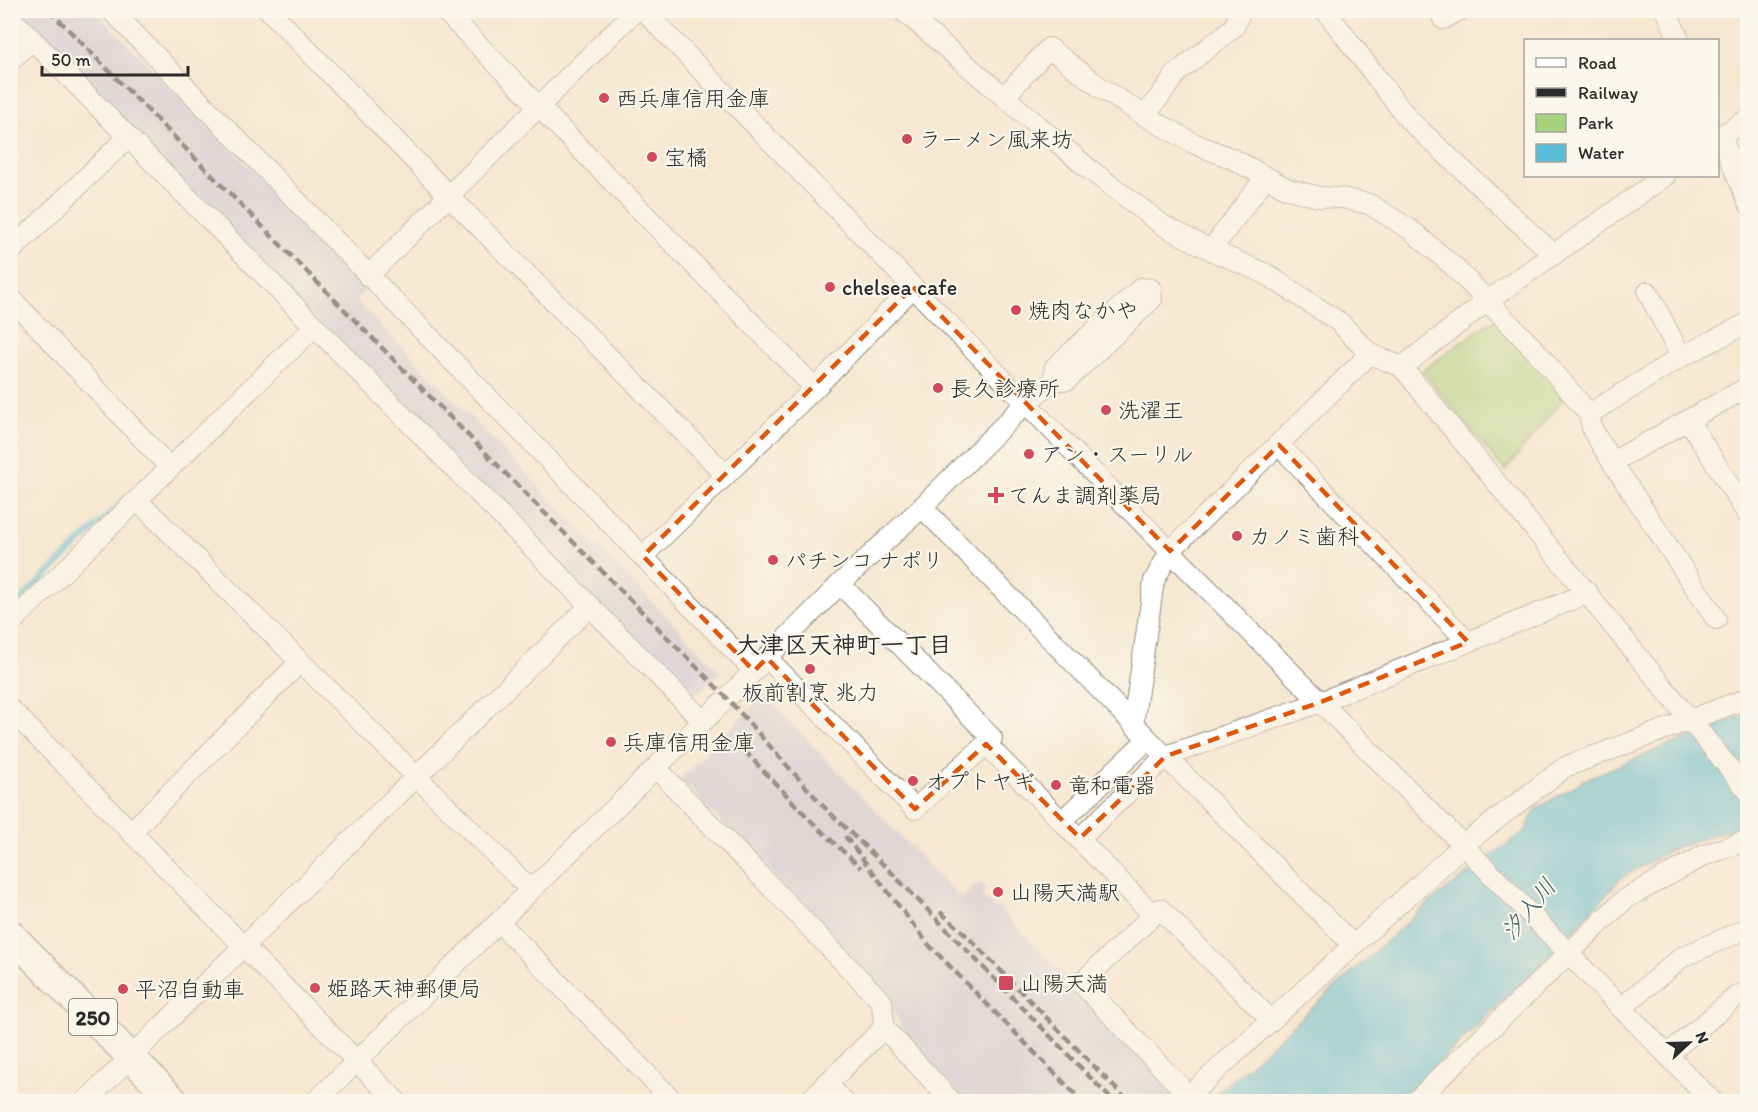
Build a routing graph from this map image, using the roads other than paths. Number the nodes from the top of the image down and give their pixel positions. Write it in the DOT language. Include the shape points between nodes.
graph roads {
  1 [pos="111,10"];
  2 [pos="269,10"];
  3 [pos="444,10"];
  4 [pos="636,10"];
  5 [pos="643,10"];
  6 [pos="902,10"];
  7 [pos="1325,10"];
  8 [pos="1666,10"];
  9 [pos="1239,11"];
  10 [pos="10,18"];
  11 [pos="1679,39"];
  12 [pos="32,40"];
  13 [pos="10,61"];
  14 [pos="1005,96"];
  15 [pos="538,107"];
  16 [pos="1145,116"];
  17 [pos="1748,119"];
  18 [pos="1719,134"];
  19 [pos="128,137"];
  20 [pos="1265,177"];
  21 [pos="1664,177"];
  22 [pos="449,196"];
  23 [pos="1748,203"];
  24 [pos="1211,250"];
  25 [pos="10,252"];
  26 [pos="1553,254"];
  27 [pos="368,276"];
  28 [pos="913,287"];
  29 [pos="1648,292"];
  30 [pos="10,297"];
  31 [pos="1486,302"];
  32 [pos="1748,323"];
  33 [pos="315,326"];
  34 [pos="1370,354"];
  35 [pos="1681,357"];
  36 [pos="1402,368"];
  37 [pos="1054,380"];
  38 [pos="1748,387"];
  39 [pos="816,388"];
  40 [pos="1027,402"];
  41 [pos="1589,414"];
  42 [pos="1689,421"];
  43 [pos="1279,445"];
  44 [pos="1612,462"];
  45 [pos="170,468"];
  46 [pos="726,475"];
  47 [pos="137,500"];
  48 [pos="922,507"];
  49 [pos="1748,515"];
  50 [pos="1170,551"];
  51 [pos="643,556"];
  52 [pos="840,584"];
  53 [pos="1588,593"];
  54 [pos="590,606"];
  55 [pos="1716,619"];
  56 [pos="10,624"];
  57 [pos="1468,642"];
  58 [pos="300,662"];
  59 [pos="760,665"];
  60 [pos="1748,698"];
  61 [pos="1321,702"];
  62 [pos="10,709"];
  63 [pos="1690,718"];
  64 [pos="703,721"];
  65 [pos="1133,724"];
  66 [pos="1148,739"];
  67 [pos="986,744"];
  68 [pos="1166,756"];
  69 [pos="656,768"];
  70 [pos="416,777"];
  71 [pos="1748,791"];
  72 [pos="1062,821"];
  73 [pos="131,832"];
  74 [pos="1080,838"];
  75 [pos="1748,840"];
  76 [pos="1462,845"];
  77 [pos="531,890"];
  78 [pos="1153,915"];
  79 [pos="499,922"];
  80 [pos="1748,928"];
  81 [pos="10,934"];
  82 [pos="1353,945"];
  83 [pos="243,947"];
  84 [pos="1567,954"];
  85 [pos="1748,992"];
  86 [pos="1621,1008"];
  87 [pos="1270,1019"];
  88 [pos="884,1028"];
  89 [pos="1666,1055"];
  90 [pos="131,1056"];
  91 [pos="358,1060"];
  92 [pos="826,1083"];
  93 [pos="1186,1099"];
  94 [pos="85,1101"];
  95 [pos="175,1101"];
  96 [pos="315,1101"];
  97 [pos="397,1101"];
  98 [pos="674,1101"];
  99 [pos="807,1101"];
  100 [pos="844,1101"];
  101 [pos="952,1101"];
  102 [pos="1415,1101"];
  103 [pos="1713,1101"];
  1 -- 27 [label="street"];
  2 -- 22 [label="street"];
  3 -- 15 [label="street"];
  4 -- 15 [label="street"];
  5 -- 28 [label="street"];
  6 -- 14 [label="street"];
  7 -- 26 [label="street" via="1409,120"];
  8 -- 11 [label="street"];
  9 -- 16 [label="street" via="1234,27 1178,72"];
  10 -- 12 [label="street"];
  12 -- 13 [label="street"];
  12 -- 19 [label="street"];
  14 -- 16 [label="street" via="1049,48"];
  14 -- 24 [label="street" via="1089,170 1164,226"];
  15 -- 22 [label="street"];
  15 -- 39 [label="street"];
  16 -- 20 [label="street"];
  17 -- 18 [label="street"];
  18 -- 23 [label="street"];
  19 -- 25 [label="street"];
  19 -- 33 [label="street"];
  20 -- 24 [label="street"];
  20 -- 31 [label="street" via="1288,189 1369,204 1411,231 1452,265"];
  21 -- 26 [label="street"];
  22 -- 27 [label="street"];
  22 -- 46 [label="street"];
  24 -- 34 [label="street" via="1266,274 1339,321"];
  26 -- 31 [label="street"];
  27 -- 51 [label="street"];
  28 -- 39 [label="street"];
  28 -- 40 [label="street"];
  29 -- 35 [label="street"];
  30 -- 45 [label="street"];
  31 -- 36 [label="street"];
  31 -- 41 [label="street" via="1536,351"];
  32 -- 35 [label="street"];
  33 -- 45 [label="street"];
  33 -- 54 [label="street"];
  34 -- 36 [label="street"];
  34 -- 43 [label="street"];
  35 -- 41 [label="street"];
  36 -- 53 [label="street"];
  37 -- 37 [label="street" via="1067,380 1152,299 1151,289 1141,288 1055,368"];
  37 -- 40 [label="street"];
  38 -- 42 [label="street"];
  39 -- 46 [label="street"];
  40 -- 48 [label="street"];
  40 -- 50 [label="street"];
  41 -- 44 [label="street" via="1593,431"];
  42 -- 44 [label="street"];
  42 -- 49 [label="street"];
  43 -- 50 [label="street"];
  43 -- 57 [label="street"];
  44 -- 55 [label="street"];
  45 -- 47 [label="street"];
  46 -- 51 [label="street"];
  47 -- 56 [label="street"];
  47 -- 58 [label="street"];
  48 -- 52 [label="street"];
  48 -- 65 [label="street"];
  50 -- 61 [label="street"];
  50 -- 65 [label="street" via="1154,581"];
  51 -- 59 [label="street"];
  52 -- 59 [label="street"];
  52 -- 67 [label="street" via="992,738"];
  53 -- 57 [label="street"];
  53 -- 63 [label="street"];
  54 -- 64 [label="street"];
  54 -- 70 [label="street"];
  57 -- 61 [label="street"];
  58 -- 70 [label="street"];
  58 -- 73 [label="street"];
  59 -- 64 [label="street"];
  59 -- 67 [label="street" via="915,808"];
  60 -- 63 [label="street"];
  61 -- 68 [label="street"];
  61 -- 76 [label="street"];
  62 -- 73 [label="street"];
  63 -- 71 [label="street"];
  63 -- 76 [label="street" via="1565,767"];
  64 -- 69 [label="street"];
  65 -- 66 [label="street"];
  66 -- 68 [label="street"];
  66 -- 72 [label="street"];
  67 -- 72 [label="street"];
  68 -- 74 [label="street"];
  68 -- 82 [label="street"];
  69 -- 77 [label="street"];
  69 -- 88 [label="street" via="882,1002"];
  70 -- 77 [label="street"];
  70 -- 83 [label="street"];
  72 -- 74 [label="street"];
  73 -- 83 [label="street"];
  74 -- 78 [label="street"];
  75 -- 84 [label="street" via="1705,855 1625,899"];
  76 -- 82 [label="street"];
  76 -- 84 [label="street"];
  77 -- 79 [label="street"];
  78 -- 87 [label="street" via="1160,909"];
  78 -- 93 [label="street" via="1081,983"];
  79 -- 91 [label="street"];
  79 -- 98 [label="street"];
  80 -- 86 [label="street" via="1682,957"];
  81 -- 90 [label="highway, 250"];
  82 -- 87 [label="street"];
  83 -- 90 [label="street"];
  83 -- 91 [label="street"];
  84 -- 86 [label="street"];
  84 -- 102 [label="street"];
  85 -- 89 [label="street" via="1737,996"];
  86 -- 89 [label="street"];
  87 -- 93 [label="street"];
  88 -- 92 [label="street"];
  88 -- 101 [label="street"];
  89 -- 103 [label="street"];
  90 -- 94 [label="street"];
  90 -- 95 [label="highway, 250"];
  91 -- 96 [label="street"];
  91 -- 97 [label="street"];
  92 -- 99 [label="street"];
  92 -- 100 [label="street"];
}
